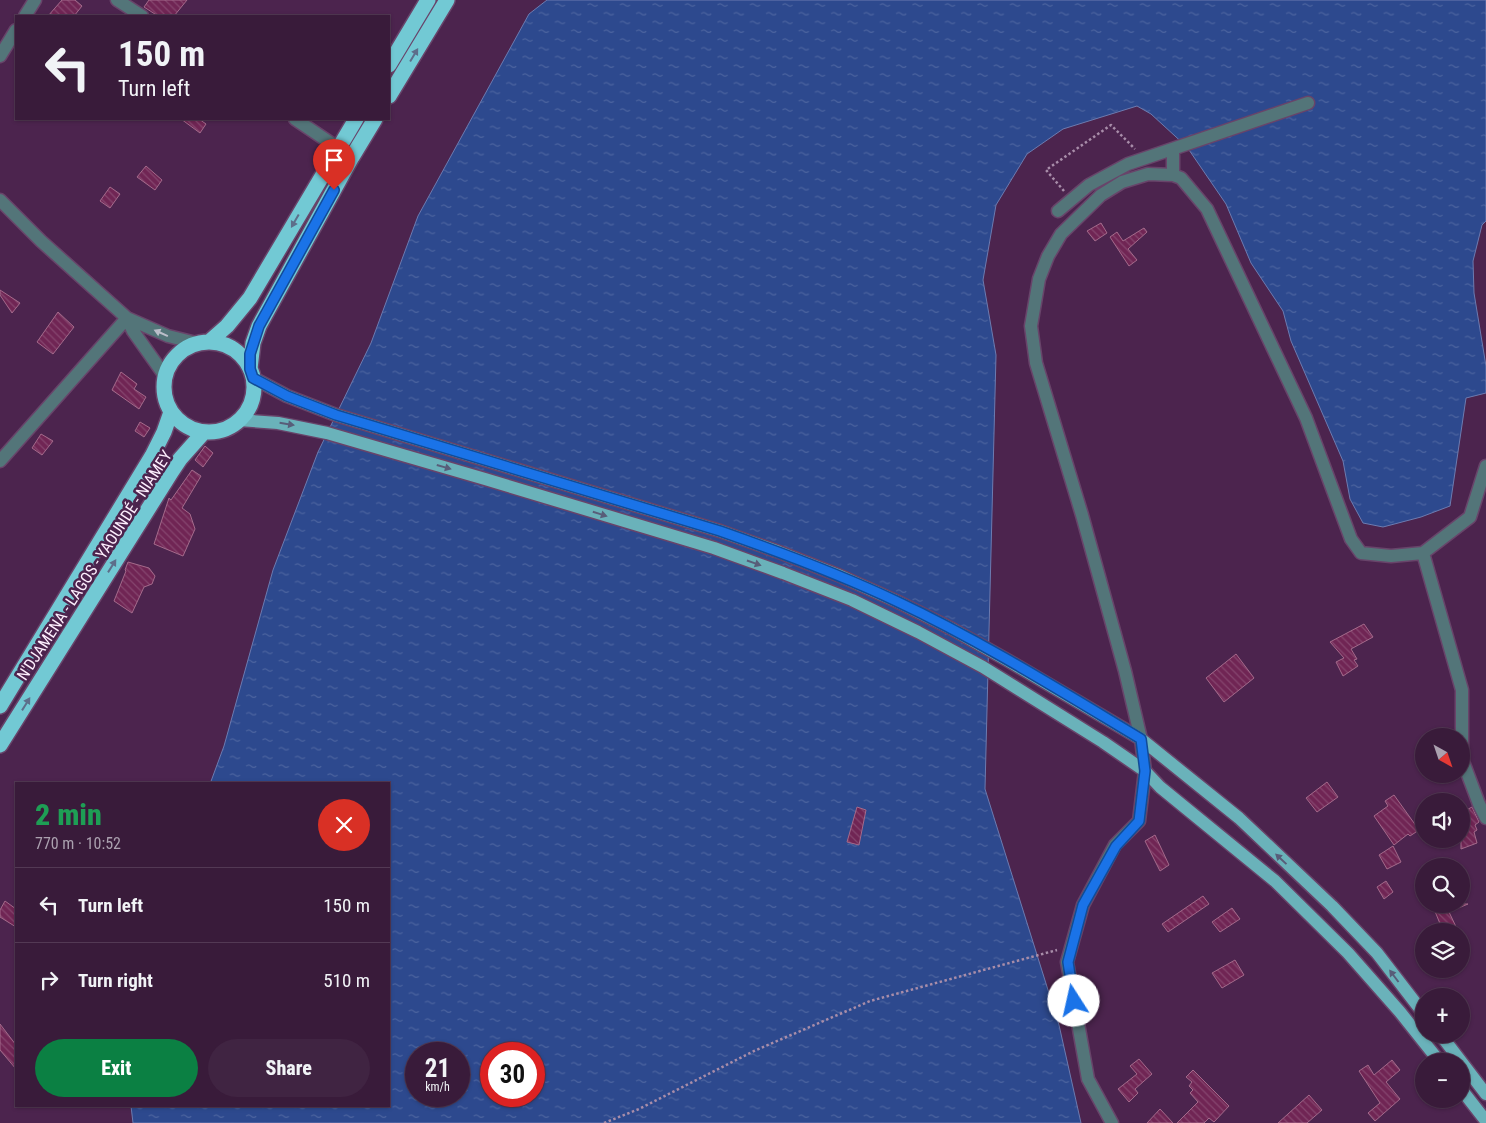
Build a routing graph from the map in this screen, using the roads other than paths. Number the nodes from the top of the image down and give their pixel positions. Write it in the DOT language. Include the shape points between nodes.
graph roads {
  1 [pos="35,0"];
  2 [pos="428,0"];
  3 [pos="447,0"];
  4 [pos="124,2"];
  5 [pos="26,15"];
  6 [pos="141,15"];
  7 [pos="15,32"];
  8 [pos="0,56"];
  9 [pos="390,63"];
  10 [pos="390,94"];
  11 [pos="1308,103"];
  12 [pos="296,120"];
  13 [pos="355,120"];
  14 [pos="374,120"];
  15 [pos="338,148"];
  16 [pos="1173,149"];
  17 [pos="1173,175"];
  18 [pos="0,200"];
  19 [pos="1058,211"];
  20 [pos="126,318"];
  21 [pos="203,342"];
  22 [pos="251,373"];
  23 [pos="165,376"];
  24 [pos="171,412"];
  25 [pos="239,420"];
  26 [pos="204,432"];
  27 [pos="0,461"];
  28 [pos="1486,466"];
  29 [pos="1423,553"];
  30 [pos="0,706"];
  31 [pos="1141,739"];
  32 [pos="0,745"];
  33 [pos="1145,771"];
  34 [pos="1486,818"];
  35 [pos="1415,1002"];
  36 [pos="1447,1043"];
  37 [pos="1433,1053"];
  38 [pos="1486,1094"];
  39 [pos="1470,1101"];
  40 [pos="1486,1121"];
  41 [pos="1112,1123"];
  1 -- 5 [label="street"];
  2 -- 9 [label="highway"];
  10 -- 3 [label="highway, one-way"];
  4 -- 6 [label="street"];
  7 -- 8 [label="street"];
  11 -- 16 [label="street"];
  12 -- 15 [label="street"];
  13 -- 15 [label="highway"];
  14 -- 22 [label="highway" via="259,326 253,343"];
  15 -- 21 [label="highway, one-way" via="250,298 227,326"];
  16 -- 17 [label="street"];
  16 -- 19 [label="street" via="1128,164 1089,185"];
  17 -- 29 [label="street" via="1181,178 1207,209 1306,418 1351,539 1361,553 1391,556"];
  17 -- 31 [label="street" via="1148,174 1122,182 1101,196 1061,234 1039,280 1031,326 1036,363 1082,515"];
  18 -- 20 [label="street"];
  21 -- 20 [label="street, one-way" via="168,336"];
  20 -- 23 [label="street"];
  20 -- 27 [label="street"];
  21 -- 22 [label="highway" via="232,348"];
  21 -- 23 [label="highway" via="180,353"];
  22 -- 25 [label="highway" via="254,387 250,405"];
  22 -- 31 [label="main road" via="287,396 336,415 720,531 838,575 952,629"];
  23 -- 24 [label="highway" via="164,395"];
  24 -- 26 [label="highway" via="186,426"];
  24 -- 30 [label="highway, N'DJAMENA - LAGOS - YAOUNDÉ - NIAMEY" via="152,456"];
  25 -- 26 [label="highway" via="223,430"];
  25 -- 33 [label="main road, one-way" via="278,422 327,433 714,548 783,573 860,604 983,666"];
  32 -- 26 [label="highway, N'DJAMENA - LAGOS - YAOUNDÉ - NIAMEY, one-way" via="172,471"];
  28 -- 29 [label="street" via="1470,517"];
  29 -- 34 [label="street" via="1462,690 1462,759"];
  31 -- 33 [label="street"];
  35 -- 31 [label="main road, one-way" via="1377,953 1332,906 1239,818"];
  33 -- 37 [label="main road" via="1160,787 1275,881 1348,953"];
  33 -- 41 [label="street" via="1139,821 1116,846 1083,905 1068,962 1088,1079"];
  36 -- 38 [label="main road"];
  39 -- 40 [label="main road"];
}
